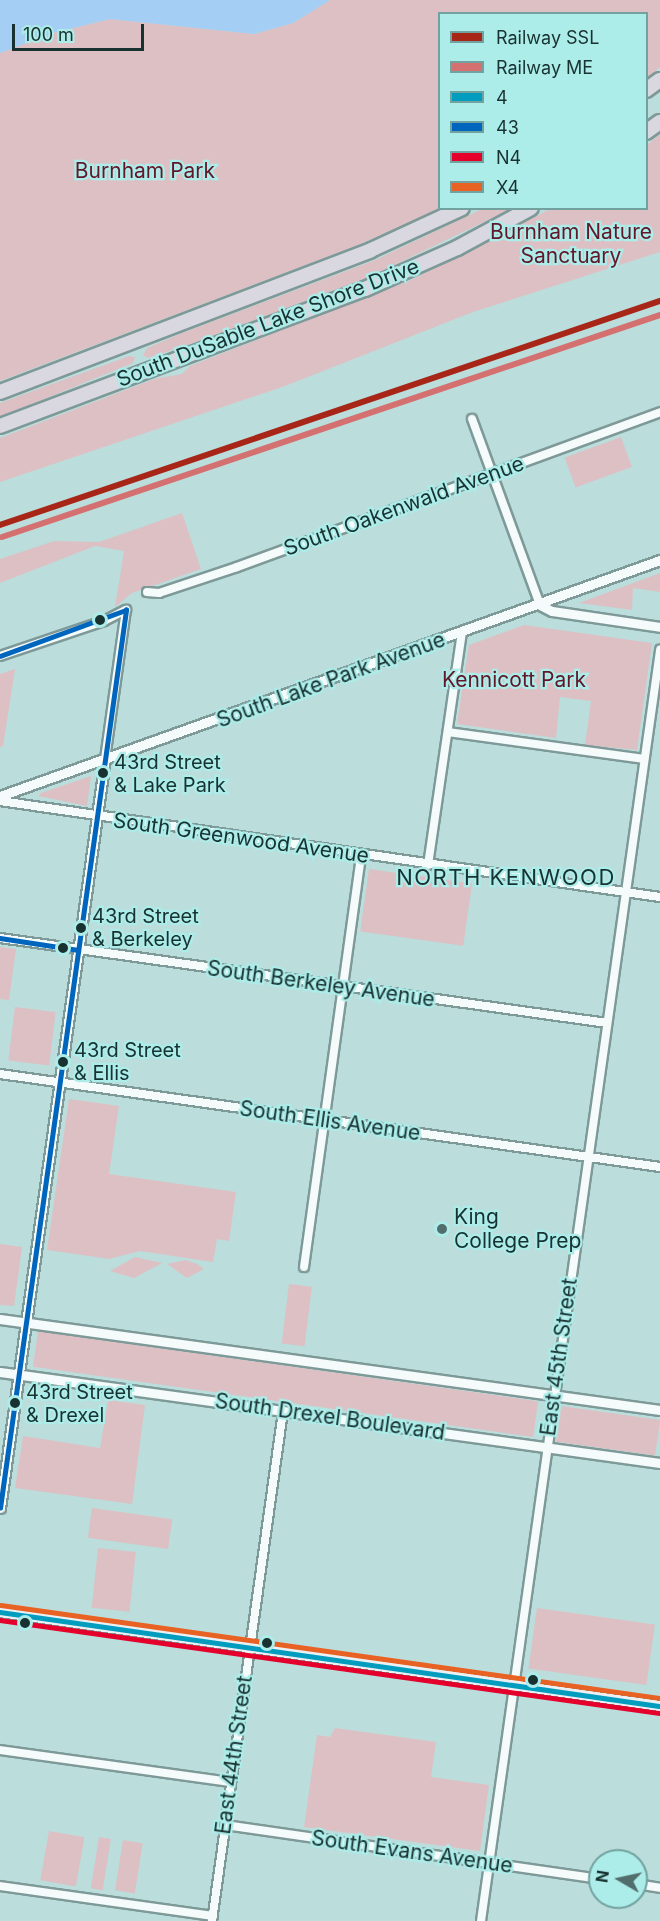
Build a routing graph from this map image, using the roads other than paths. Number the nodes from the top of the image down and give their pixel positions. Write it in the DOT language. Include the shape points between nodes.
graph roads {
  1 [pos="458,210"];
  2 [pos="527,210"];
  3 [pos="0,392"];
  4 [pos="660,412"];
  5 [pos="472,419"];
  6 [pos="0,426"];
  7 [pos="493,475"];
  8 [pos="660,560"];
  9 [pos="147,592"];
  10 [pos="540,605"];
  11 [pos="660,627"];
  12 [pos="462,633"];
  13 [pos="660,650"];
  14 [pos="0,656"];
  15 [pos="448,732"];
  16 [pos="105,759"];
  17 [pos="644,759"];
  18 [pos="0,796"];
  19 [pos="0,801"];
  20 [pos="97,818"];
  21 [pos="361,856"];
  22 [pos="428,865"];
  23 [pos="625,892"];
  24 [pos="660,897"];
  25 [pos="0,938"];
  26 [pos="78,950"];
  27 [pos="343,987"];
  28 [pos="607,1023"];
  29 [pos="0,1074"];
  30 [pos="60,1082"];
  31 [pos="324,1120"];
  32 [pos="588,1157"];
  33 [pos="660,1167"];
  34 [pos="304,1267"];
  35 [pos="0,1319"];
  36 [pos="26,1321"];
  37 [pos="0,1372"];
  38 [pos="19,1373"];
  39 [pos="554,1394"];
  40 [pos="660,1410"];
  41 [pos="283,1411"];
  42 [pos="546,1447"];
  43 [pos="660,1463"];
  44 [pos="0,1508"];
  45 [pos="0,1612"];
  46 [pos="248,1647"];
  47 [pos="513,1685"];
  48 [pos="660,1706"];
  49 [pos="0,1750"];
  50 [pos="230,1782"];
  51 [pos="225,1826"];
  52 [pos="489,1863"];
  53 [pos="588,1877"];
  54 [pos="0,1886"];
  55 [pos="213,1919"];
  56 [pos="481,1921"];
  1 -- 3 [label="highway, South DuSable Lake Shore Drive" via="372,250"];
  2 -- 6 [label="highway, South DuSable Lake Shore Drive" via="457,248 365,289"];
  4 -- 7 [label="street, South Oakenwald Avenue"];
  5 -- 7 [label="street"];
  7 -- 9 [label="street, South Oakenwald Avenue" via="237,567 159,593"];
  7 -- 10 [label="street"];
  8 -- 10 [label="street, South Lake Park Avenue"];
  10 -- 11 [label="street" via="552,611"];
  10 -- 12 [label="street, South Lake Park Avenue"];
  12 -- 15 [label="street"];
  12 -- 16 [label="street, South Lake Park Avenue"];
  13 -- 17 [label="street, East 45th Street"];
  14 -- 16 [label="street" via="126,610"];
  15 -- 17 [label="street"];
  15 -- 22 [label="street"];
  16 -- 18 [label="street, South Lake Park Avenue"];
  16 -- 20 [label="street"];
  17 -- 23 [label="street, East 45th Street"];
  19 -- 20 [label="street, South Greenwood Avenue"];
  20 -- 21 [label="street, South Greenwood Avenue"];
  20 -- 26 [label="street"];
  21 -- 22 [label="street, South Greenwood Avenue"];
  21 -- 27 [label="street"];
  22 -- 23 [label="street, South Greenwood Avenue"];
  23 -- 24 [label="street, South Greenwood Avenue"];
  23 -- 28 [label="street, East 45th Street"];
  25 -- 26 [label="street, South Berkeley Avenue"];
  26 -- 27 [label="street, South Berkeley Avenue"];
  26 -- 30 [label="street"];
  27 -- 28 [label="street, South Berkeley Avenue"];
  27 -- 31 [label="street"];
  28 -- 32 [label="street, East 45th Street"];
  29 -- 30 [label="street, South Ellis Avenue"];
  30 -- 31 [label="street, South Ellis Avenue"];
  30 -- 36 [label="street"];
  31 -- 32 [label="street, South Ellis Avenue"];
  31 -- 34 [label="street"];
  32 -- 33 [label="street, South Ellis Avenue"];
  32 -- 39 [label="street, East 45th Street"];
  35 -- 36 [label="street"];
  36 -- 38 [label="street"];
  36 -- 39 [label="street"];
  37 -- 38 [label="street, South Drexel Boulevard"];
  38 -- 41 [label="street, South Drexel Boulevard"];
  38 -- 44 [label="street"];
  39 -- 40 [label="street"];
  39 -- 42 [label="street, East 45th Street"];
  41 -- 42 [label="street, South Drexel Boulevard"];
  41 -- 46 [label="street, East 44th Street"];
  42 -- 43 [label="street, South Drexel Boulevard"];
  42 -- 47 [label="street, East 45th Street"];
  45 -- 46 [label="main road"];
  46 -- 47 [label="main road"];
  46 -- 50 [label="street, East 44th Street"];
  47 -- 48 [label="main road"];
  47 -- 52 [label="street, East 45th Street"];
  49 -- 50 [label="street"];
  50 -- 51 [label="street, East 44th Street"];
  51 -- 52 [label="street, South Evans Avenue"];
  51 -- 55 [label="street, East 44th Street"];
  52 -- 53 [label="street, South Evans Avenue"];
  52 -- 56 [label="street, East 45th Street"];
  54 -- 55 [label="street"];
}
